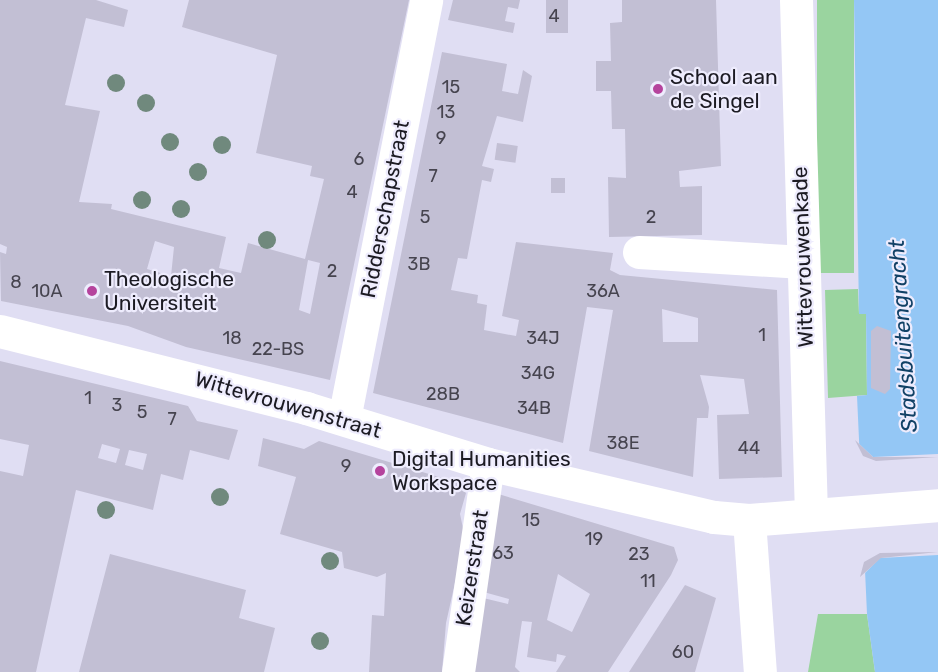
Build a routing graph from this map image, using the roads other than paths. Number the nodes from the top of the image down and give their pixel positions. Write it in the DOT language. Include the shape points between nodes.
graph roads {
  1 [pos="426,0"];
  2 [pos="796,0"];
  3 [pos="639,252"];
  4 [pos="803,262"];
  5 [pos="0,331"];
  6 [pos="344,419"];
  7 [pos="488,464"];
  8 [pos="938,504"];
  9 [pos="811,515"];
  10 [pos="749,520"];
  11 [pos="458,672"];
  12 [pos="760,672"];
  1 -- 6 [label="street, Ridderschapstraat"];
  2 -- 4 [label="street, Wittevrouwenkade"];
  3 -- 4 [label="street"];
  4 -- 9 [label="street, Wittevrouwenkade"];
  5 -- 6 [label="street, Wittevrouwenstraat"];
  6 -- 7 [label="street, Wittevrouwenstraat"];
  7 -- 10 [label="street, Wittevrouwenstraat" via="666,508"];
  7 -- 11 [label="street, Keizerstraat"];
  8 -- 9 [label="street, Wittevrouwenstraat"];
  9 -- 10 [label="street, Wittevrouwenstraat"];
  10 -- 12 [label="street"];
}
